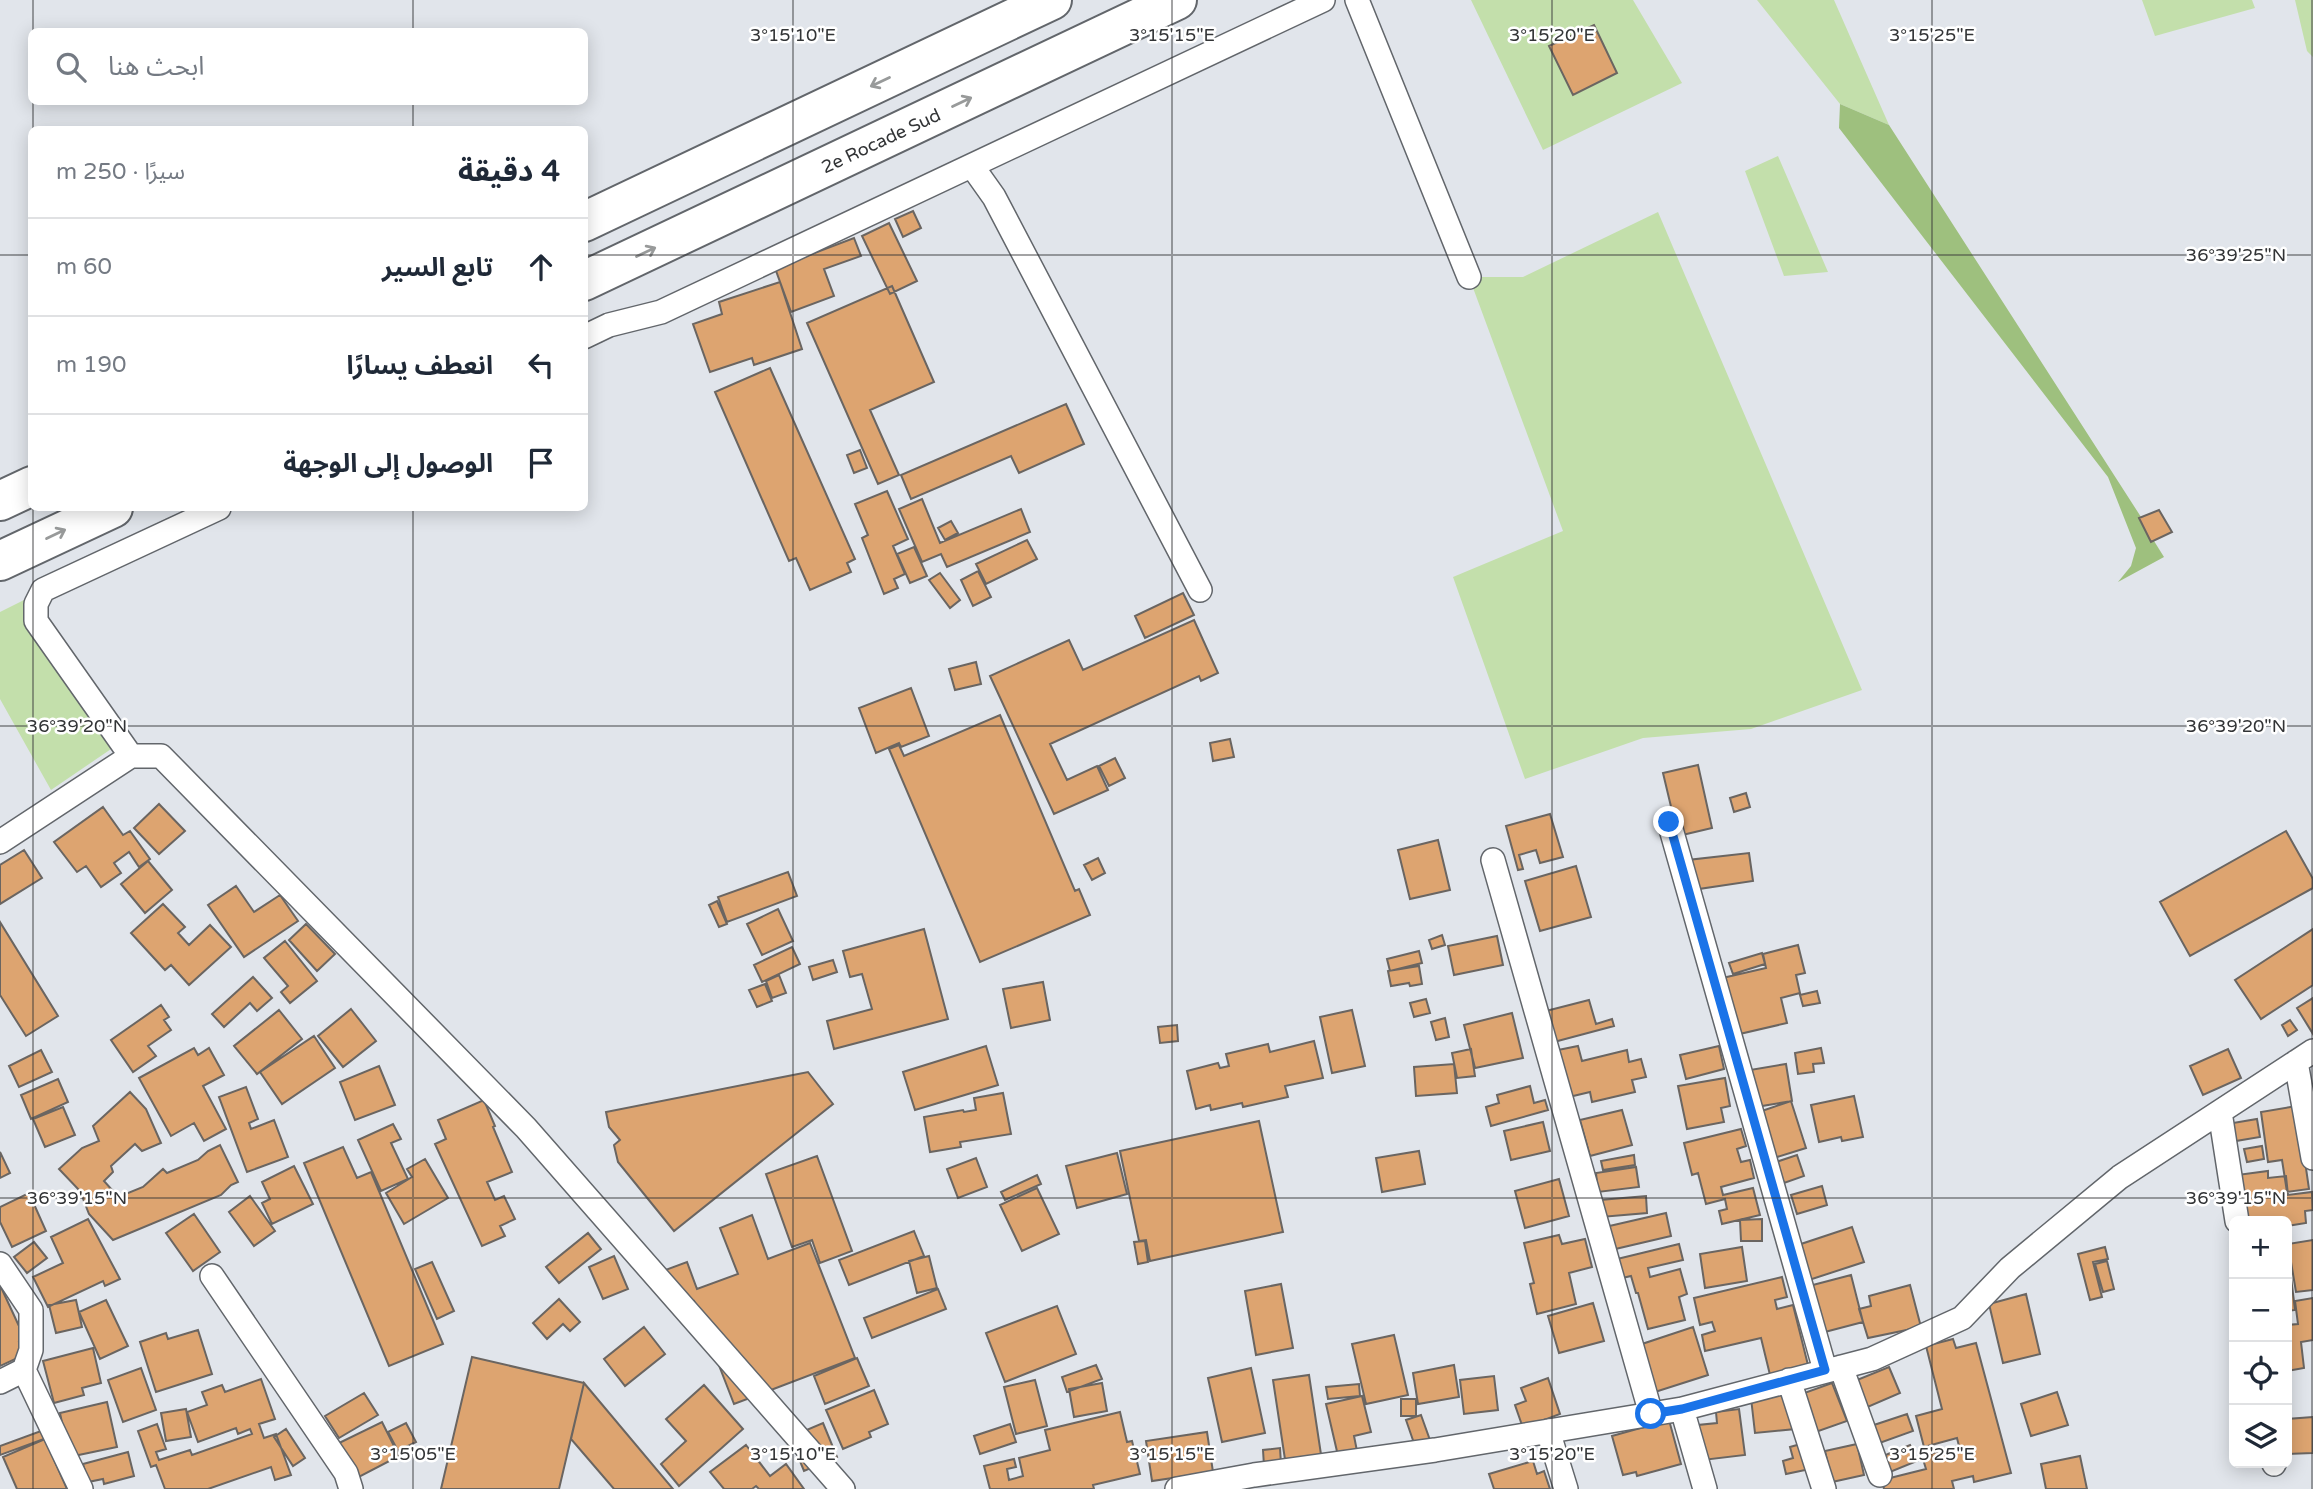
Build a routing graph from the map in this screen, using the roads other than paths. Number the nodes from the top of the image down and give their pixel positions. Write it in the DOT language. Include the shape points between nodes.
graph roads {
  1 [pos="1052,0"];
  2 [pos="1177,0"];
  3 [pos="1323,0"];
  4 [pos="1357,0"];
  5 [pos="972,166"];
  6 [pos="588,220"];
  7 [pos="1469,277"];
  8 [pos="588,279"];
  9 [pos="588,335"];
  10 [pos="28,488"];
  11 [pos="0,501"];
  12 [pos="107,511"];
  13 [pos="213,511"];
  14 [pos="0,561"];
  15 [pos="1200,590"];
  16 [pos="131,756"];
  17 [pos="1669,822"];
  18 [pos="0,842"];
  19 [pos="1493,860"];
  20 [pos="2304,1056"];
  21 [pos="2220,1112"];
  22 [pos="2313,1158"];
  23 [pos="2236,1216"];
  24 [pos="0,1264"];
  25 [pos="212,1276"];
  26 [pos="1833,1369"];
  27 [pos="24,1370"];
  28 [pos="1789,1380"];
  29 [pos="0,1382"];
  30 [pos="1682,1409"];
  31 [pos="1651,1414"];
  32 [pos="1548,1431"];
  33 [pos="1880,1475"];
  34 [pos="81,1489"];
  35 [pos="351,1489"];
  36 [pos="843,1489"];
  37 [pos="1177,1489"];
  38 [pos="1566,1489"];
  39 [pos="1705,1489"];
  40 [pos="1824,1489"];
  1 -- 6 [label="highway, one-way"];
  8 -- 2 [label="highway, 2e Rocade Sud, one-way"];
  3 -- 5 [label="street"];
  4 -- 7 [label="street"];
  5 -- 9 [label="street" via="661,312"];
  5 -- 15 [label="street" via="994,197"];
  10 -- 11 [label="highway"];
  14 -- 12 [label="highway, one-way"];
  13 -- 16 [label="street" via="43,590 36,604 36,621"];
  16 -- 18 [label="street"];
  16 -- 36 [label="street" via="160,756 526,1128"];
  17 -- 26 [label="street"];
  19 -- 31 [label="street"];
  20 -- 21 [label="street"];
  20 -- 22 [label="street"];
  21 -- 23 [label="street"];
  21 -- 26 [label="street" via="2120,1177 2010,1268 1962,1318 1872,1359"];
  24 -- 27 [label="street" via="31,1310 31,1350"];
  25 -- 35 [label="street" via="346,1473"];
  26 -- 28 [label="street"];
  26 -- 33 [label="street"];
  27 -- 29 [label="street"];
  27 -- 34 [label="street"];
  28 -- 30 [label="street"];
  28 -- 40 [label="street"];
  30 -- 31 [label="street"];
  30 -- 39 [label="street"];
  31 -- 32 [label="street"];
  32 -- 37 [label="street"];
  32 -- 38 [label="street"];
}
